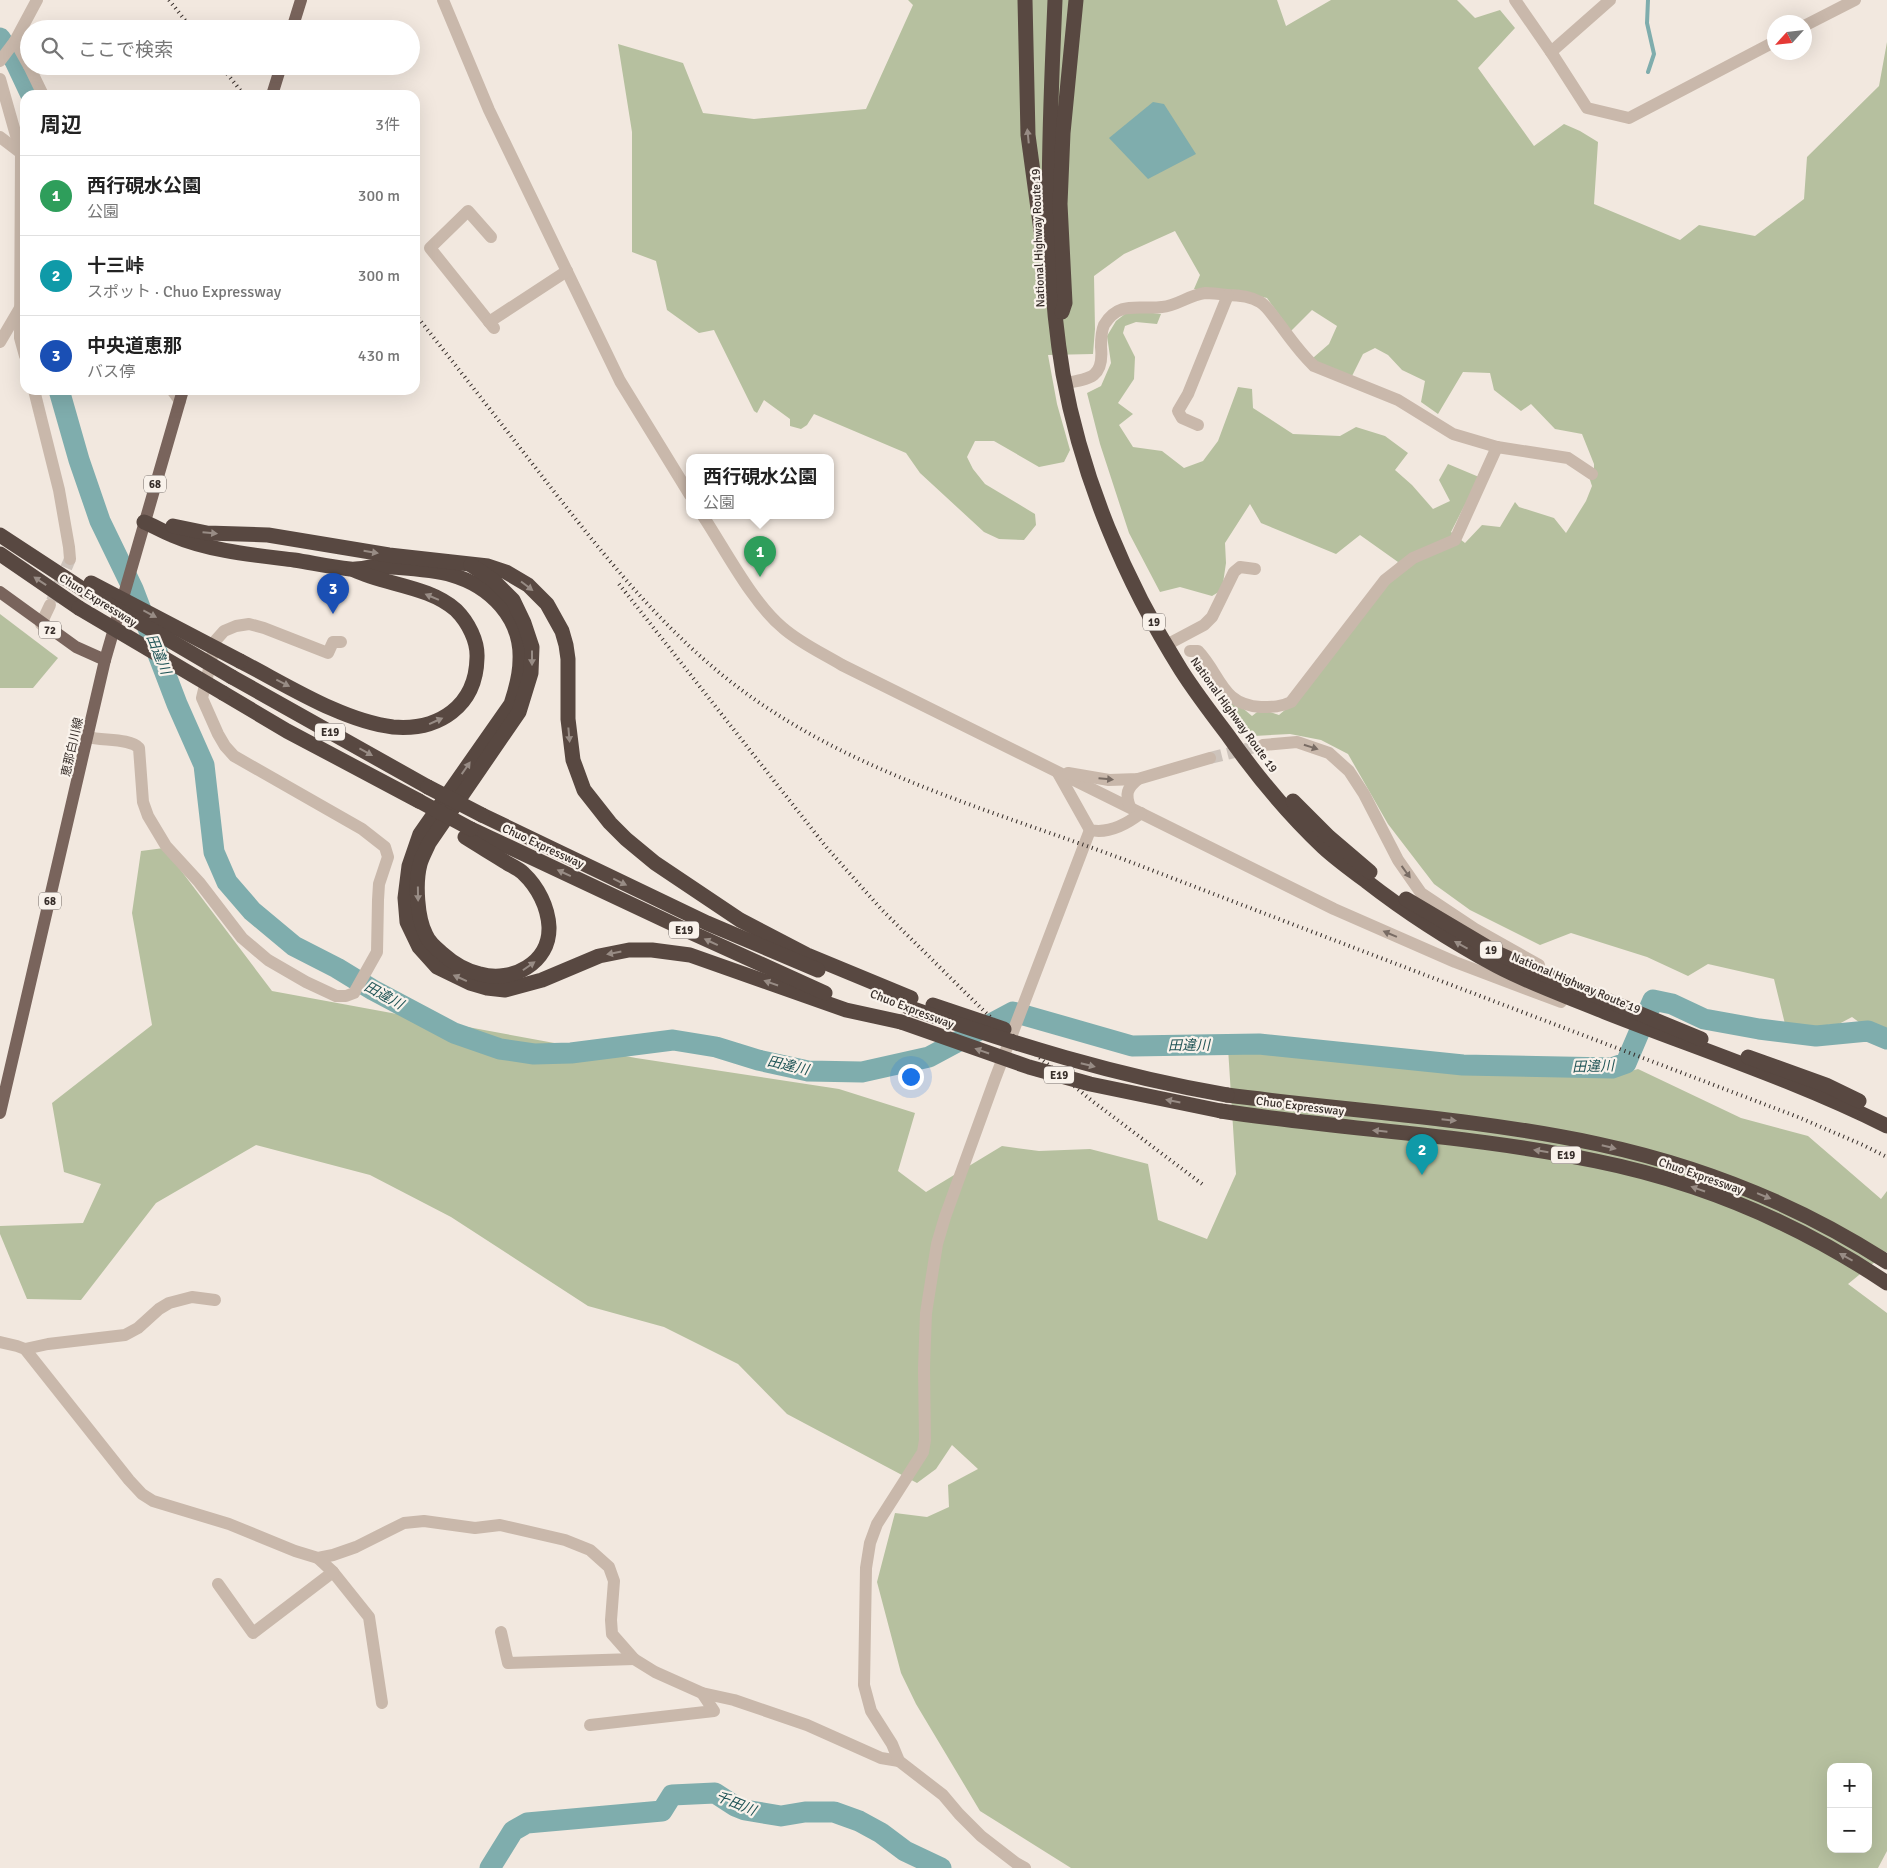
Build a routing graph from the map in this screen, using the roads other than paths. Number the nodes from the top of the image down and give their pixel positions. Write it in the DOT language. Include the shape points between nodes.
graph roads {
  1 [pos="38,0"];
  2 [pos="301,0"];
  3 [pos="1025,0"];
  4 [pos="1055,0"];
  5 [pos="1062,0"];
  6 [pos="1076,0"];
  7 [pos="1515,0"];
  8 [pos="1610,0"];
  9 [pos="1855,0"];
  10 [pos="448,4"];
  11 [pos="27,20"];
  12 [pos="295,20"];
  13 [pos="1812,22"];
  14 [pos="20,32"];
  15 [pos="15,41"];
  16 [pos="1767,46"];
  17 [pos="20,50"];
  18 [pos="1552,52"];
  19 [pos="0,61"];
  20 [pos="33,75"];
  21 [pos="278,75"];
  22 [pos="0,79"];
  23 [pos="41,90"];
  24 [pos="274,90"];
  25 [pos="0,137"];
  26 [pos="20,149"];
  27 [pos="20,152"];
  28 [pos="491,237"];
  29 [pos="568,272"];
  30 [pos="1052,287"];
  31 [pos="1228,295"];
  32 [pos="20,308"];
  33 [pos="1062,312"];
  34 [pos="20,338"];
  35 [pos="0,342"];
  36 [pos="1068,383"];
  37 [pos="35,395"];
  38 [pos="181,396"];
  39 [pos="1198,425"];
  40 [pos="1497,447"];
  41 [pos="1592,474"];
  42 [pos="686,488"];
  43 [pos="705,519"];
  44 [pos="144,522"];
  45 [pos="0,534"];
  46 [pos="0,554"];
  47 [pos="70,559"];
  48 [pos="470,564"];
  49 [pos="1255,569"];
  50 [pos="353,570"];
  51 [pos="89,587"];
  52 [pos="0,592"];
  53 [pos="50,605"];
  54 [pos="41,624"];
  55 [pos="341,642"];
  56 [pos="1172,642"];
  57 [pos="1190,651"];
  58 [pos="105,660"];
  59 [pos="88,737"];
  60 [pos="1263,746"];
  61 [pos="1210,758"];
  62 [pos="1058,772"];
  63 [pos="1138,779"];
  64 [pos="1136,810"];
  65 [pos="1090,830"];
  66 [pos="468,833"];
  67 [pos="1571,986"];
  68 [pos="910,1002"];
  69 [pos="1634,1021"];
  70 [pos="901,1022"];
  71 [pos="1653,1029"];
  72 [pos="0,1113"];
  73 [pos="1887,1116"];
  74 [pos="1887,1126"];
  75 [pos="1887,1262"];
  76 [pos="1887,1283"];
  77 [pos="215,1300"];
  78 [pos="0,1342"];
  79 [pos="25,1349"];
  80 [pos="318,1558"];
  81 [pos="333,1572"];
  82 [pos="218,1584"];
  83 [pos="501,1632"];
  84 [pos="634,1659"];
  85 [pos="702,1693"];
  86 [pos="382,1703"];
  87 [pos="590,1725"];
  88 [pos="899,1761"];
  89 [pos="1024,1868"];
  1 -- 11 [label="street"];
  2 -- 12 [label="main road"];
  30 -- 3 [label="highway, one-way" via="1047,280 1028,135"];
  4 -- 30 [label="highway, National Highway Route 19 / 19" via="1049,193"];
  5 -- 33 [label="highway, National Highway Route 19 / 19" via="1056,192"];
  6 -- 33 [label="highway" via="1062,133 1060,204 1065,303"];
  7 -- 18 [label="street"];
  8 -- 18 [label="street"];
  9 -- 13 [label="street"];
  10 -- 29 [label="street" via="489,110"];
  14 -- 15 [label="street"];
  15 -- 17 [label="street"];
  15 -- 19 [label="street"];
  16 -- 18 [label="street" via="1629,118 1587,108"];
  20 -- 23 [label="street"];
  21 -- 24 [label="main road"];
  22 -- 26 [label="street"];
  25 -- 27 [label="street"];
  28 -- 29 [label="street" via="468,211 430,248 492,325"];
  29 -- 42 [label="street" via="620,381"];
  30 -- 36 [label="highway, National Highway Route 19 / 19"];
  31 -- 36 [label="street" via="1206,293 1161,308 1122,308 1104,326 1101,368 1088,379"];
  31 -- 39 [label="street" via="1178,411 1182,418"];
  31 -- 40 [label="street" via="1246,296 1262,303 1314,366 1398,400 1453,434"];
  32 -- 34 [label="street"];
  32 -- 35 [label="street"];
  33 -- 36 [label="highway, National Highway Route 19 / 19"];
  36 -- 56 [label="highway, National Highway Route 19 / 19" via="1114,527 1148,601"];
  69 -- 36 [label="highway, National Highway Route 19 / 19, one-way" via="1510,972 1450,939 1402,909 1351,870 1295,818 1247,763 1194,690 1141,600 1095,492 1074,422"];
  37 -- 47 [label="street" via="59,490"];
  38 -- 44 [label="main road, 恵那白川線 / 68"];
  40 -- 41 [label="street" via="1568,458"];
  40 -- 57 [label="street" via="1454,540 1413,558 1385,580 1291,702 1274,708 1241,704 1224,689 1204,657 1198,651"];
  43 -- 62 [label="street" via="758,601 784,629 842,665"];
  44 -- 48 [label="highway, one-way" via="207,534 268,535 389,555"];
  44 -- 50 [label="highway" via="173,536 224,550"];
  44 -- 58 [label="main road, 恵那白川線 / 68"];
  45 -- 51 [label="highway" via="38,560"];
  66 -- 46 [label="highway, Chuo Expressway / E19, one-way, bridge" via="79,608"];
  48 -- 66 [label="highway, one-way" via="513,600 532,647 531,673 519,712 429,843 420,864 419,912 433,946 463,968 496,977 517,973 544,951 549,936 545,904 523,873"];
  48 -- 68 [label="highway, one-way" via="506,572 528,585 547,604 566,645 570,738 577,773 594,805 626,839 655,863 740,920"];
  49 -- 56 [label="street" via="1240,567 1234,572 1212,617 1204,625"];
  51 -- 50 [label="highway, one-way, bridge" via="354,717 391,726 418,727 455,710 472,688 477,667 474,638 466,621 435,597"];
  70 -- 50 [label="highway, one-way" via="846,1010 690,955 652,950 599,956 542,980 505,990 470,983 437,967 419,947 407,922 405,898 410,866 420,834 511,704 518,682 518,642 513,624 498,600 470,582 451,575 403,568 377,566"];
  51 -- 68 [label="highway, Chuo Expressway / E19, one-way, bridge" via="232,677 482,815 707,923"];
  52 -- 54 [label="main road, 72"];
  53 -- 54 [label="street"];
  54 -- 58 [label="main road, 72" via="76,648"];
  55 -- 59 [label="street" via="333,642 328,653 249,624 224,630 216,640 202,698 218,734 234,756 362,829 386,847 388,857 379,884 377,952 354,993 336,996 268,960 242,938 200,882 166,846 148,816 143,802 139,748 135,744"];
  56 -- 67 [label="highway, National Highway Route 19 / 19" via="1214,708 1275,784 1359,863 1411,903 1497,953"];
  58 -- 59 [label="main road, 恵那白川線 / 68"];
  59 -- 72 [label="main road, 恵那白川線 / 68"];
  60 -- 67 [label="street, one-way" via="1297,742 1329,753 1349,771 1398,860 1421,893 1475,929 1562,975"];
  61 -- 63 [label="street"];
  62 -- 63 [label="street, one-way" via="1109,780"];
  62 -- 64 [label="street"];
  62 -- 65 [label="street"];
  63 -- 64 [label="street" via="1127,791 1127,799"];
  64 -- 65 [label="street" via="1128,823 1101,832"];
  69 -- 64 [label="street, one-way" via="1455,962 1334,910"];
  65 -- 88 [label="street" via="948,1208 937,1244 926,1313 923,1452 877,1524 870,1544 864,1685 871,1711"];
  70 -- 66 [label="highway, Chuo Expressway / E19, one-way" via="778,972"];
  67 -- 69 [label="highway, National Highway Route 19 / 19"];
  68 -- 75 [label="highway, Chuo Expressway / E19, one-way, bridge" via="1064,1059 1172,1085 1227,1095 1483,1125 1562,1137 1647,1156 1780,1203"];
  69 -- 71 [label="highway, National Highway Route 19 / 19"];
  76 -- 70 [label="highway, Chuo Expressway / E19, one-way, bridge" via="1859,1264 1772,1218 1724,1198 1644,1172 1502,1145 1221,1111 1100,1086 1029,1067"];
  71 -- 73 [label="highway, National Highway Route 19 / 19" via="1826,1085"];
  71 -- 74 [label="highway, National Highway Route 19 / 19" via="1828,1098"];
  77 -- 79 [label="street" via="192,1297 169,1303 125,1335"];
  78 -- 79 [label="street"];
  79 -- 80 [label="street" via="142,1494 153,1501 229,1524"];
  80 -- 81 [label="street"];
  80 -- 84 [label="street" via="356,1547 412,1521 475,1528 500,1525 565,1540 590,1550 609,1567 614,1581 612,1634"];
  81 -- 82 [label="street" via="253,1633"];
  81 -- 86 [label="street" via="369,1618"];
  83 -- 84 [label="street" via="508,1663"];
  84 -- 85 [label="street"];
  85 -- 87 [label="street" via="714,1711"];
  85 -- 88 [label="street" via="734,1700 807,1725 880,1758"];
  88 -- 89 [label="street" via="944,1795 981,1836"];
}
